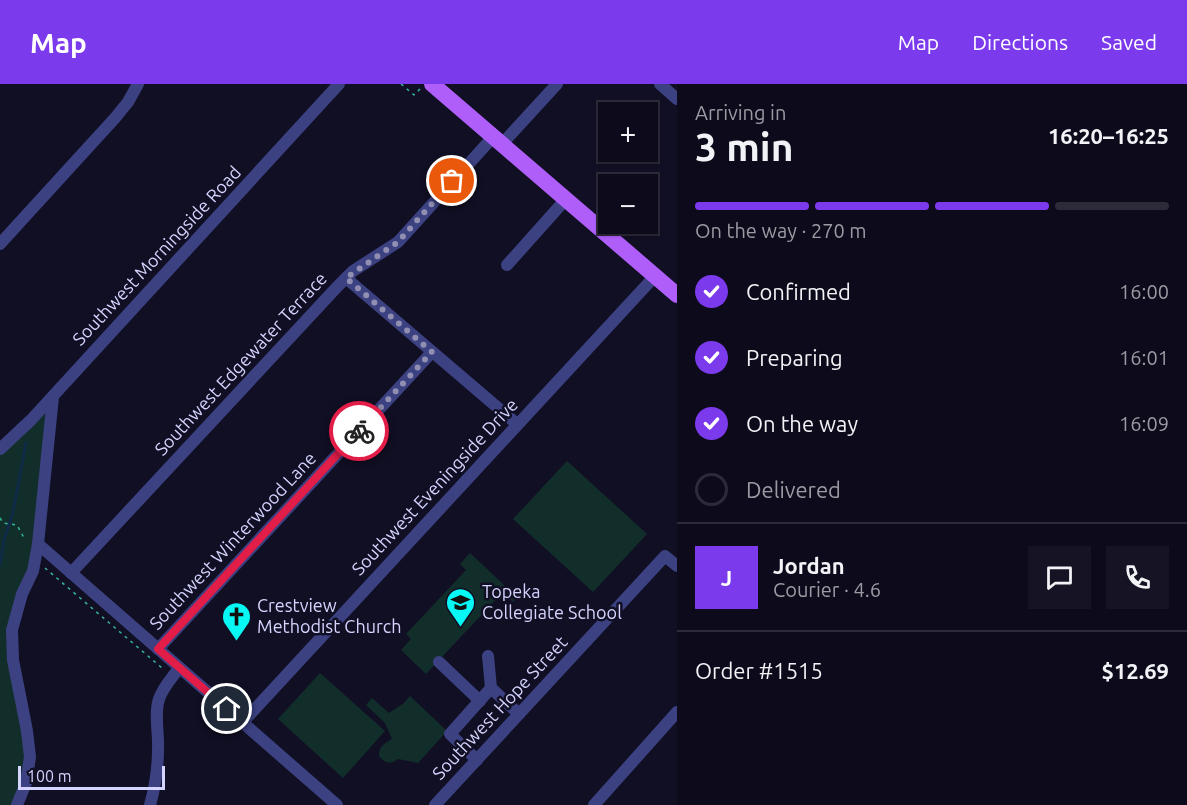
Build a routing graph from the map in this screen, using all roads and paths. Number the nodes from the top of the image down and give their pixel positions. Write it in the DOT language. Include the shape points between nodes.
graph roads {
  1 [pos="138,84"];
  2 [pos="339,84"];
  3 [pos="401,84"];
  4 [pos="424,84"];
  5 [pos="432,84"];
  6 [pos="557,84"];
  7 [pos="660,84"];
  8 [pos="677,99"];
  9 [pos="497,140"];
  10 [pos="566,199"];
  11 [pos="0,244"];
  12 [pos="507,265"];
  13 [pos="655,276"];
  14 [pos="346,278"];
  15 [pos="677,295"];
  16 [pos="432,352"];
  17 [pos="53,397"];
  18 [pos="517,424"];
  19 [pos="0,449"];
  20 [pos="0,518"];
  21 [pos="34,542"];
  22 [pos="677,566"];
  23 [pos="45,567"];
  24 [pos="71,573"];
  25 [pos="158,649"];
  26 [pos="488,656"];
  27 [pos="439,662"];
  28 [pos="179,668"];
  29 [pos="165,670"];
  30 [pos="491,688"];
  31 [pos="480,701"];
  32 [pos="677,712"];
  33 [pos="519,714"];
  34 [pos="242,723"];
  35 [pos="477,760"];
  36 [pos="17,805"];
  37 [pos="150,805"];
  38 [pos="337,805"];
  39 [pos="435,805"];
  40 [pos="594,805"];
  1 -- 11 [label="street" via="115,118"];
  2 -- 17 [label="street, Southwest Morningside Road"];
  3 -- 4 [label="path" via="414,95"];
  5 -- 9 [label="main road"];
  6 -- 9 [label="street, Southwest Edgewater Terrace"];
  7 -- 8 [label="street"];
  9 -- 10 [label="main road"];
  9 -- 14 [label="street, Southwest Edgewater Terrace" via="398,242"];
  10 -- 12 [label="street"];
  10 -- 13 [label="main road"];
  13 -- 15 [label="main road"];
  13 -- 18 [label="street, Southwest Eveningside Drive"];
  14 -- 16 [label="street"];
  14 -- 24 [label="street, Southwest Edgewater Terrace"];
  16 -- 18 [label="street"];
  16 -- 25 [label="street, Southwest Winterwood Lane"];
  17 -- 19 [label="street, Southwest Morningside Road"];
  17 -- 21 [label="street"];
  18 -- 34 [label="street, Southwest Eveningside Drive"];
  20 -- 21 [label="path" via="3,523 17,525 23,536"];
  21 -- 24 [label="street"];
  21 -- 36 [label="street" via="33,571 12,630 13,660 30,757"];
  22 -- 33 [label="street, Southwest Hope Street" via="665,556"];
  23 -- 29 [label="path"];
  24 -- 25 [label="street"];
  25 -- 28 [label="street"];
  26 -- 30 [label="street"];
  27 -- 31 [label="street"];
  28 -- 34 [label="street"];
  28 -- 37 [label="street" via="158,700 158,753"];
  30 -- 31 [label="street"];
  30 -- 33 [label="street"];
  31 -- 35 [label="street" via="450,734"];
  32 -- 40 [label="street"];
  33 -- 35 [label="street, Southwest Hope Street"];
  34 -- 38 [label="street"];
  35 -- 39 [label="street, Southwest Hope Street"];
}
